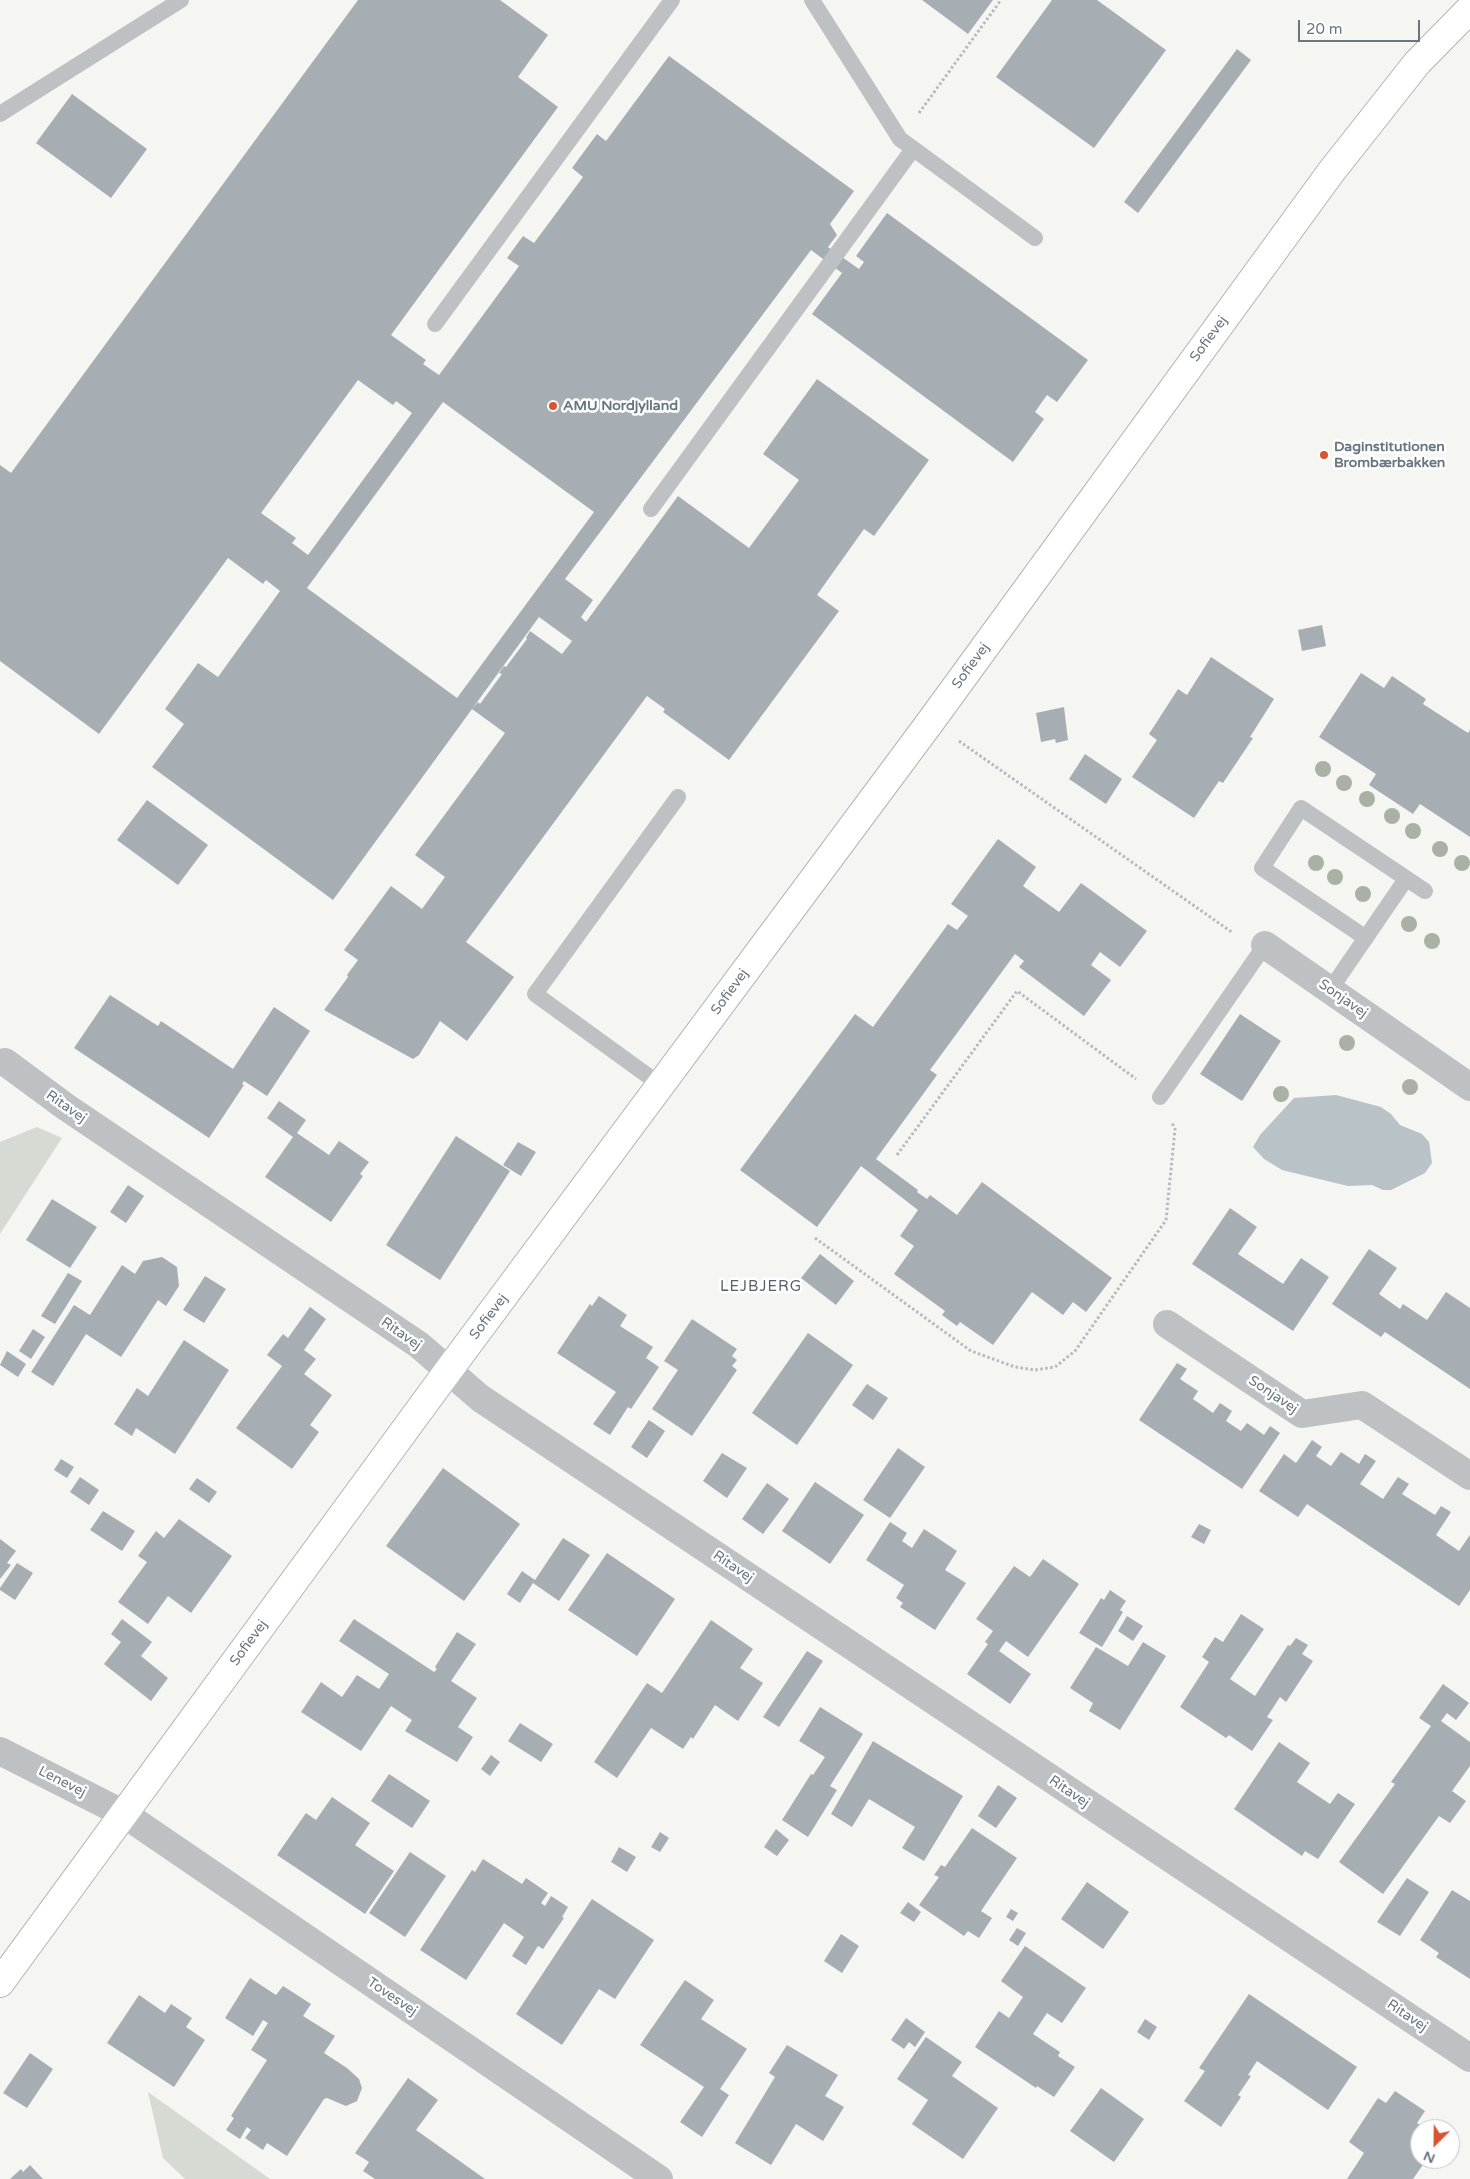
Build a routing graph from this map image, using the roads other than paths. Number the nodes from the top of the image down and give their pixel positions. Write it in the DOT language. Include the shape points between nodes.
graph roads {
  1 [pos="181,0"];
  2 [pos="672,0"];
  3 [pos="812,0"];
  4 [pos="1470,9"];
  5 [pos="0,114"];
  6 [pos="913,149"];
  7 [pos="1035,238"];
  8 [pos="435,324"];
  9 [pos="651,509"];
  10 [pos="678,797"];
  11 [pos="1406,878"];
  12 [pos="1425,891"];
  13 [pos="1366,938"];
  14 [pos="1265,945"];
  15 [pos="1330,990"];
  16 [pos="2,1060"];
  17 [pos="662,1086"];
  18 [pos="1470,1087"];
  19 [pos="1160,1097"];
  20 [pos="1167,1324"];
  21 [pos="448,1371"];
  22 [pos="1468,1470"];
  23 [pos="0,1751"];
  24 [pos="124,1814"];
  25 [pos="0,1983"];
  26 [pos="1470,2058"];
  27 [pos="659,2179"];
  1 -- 5 [label="lane"];
  2 -- 8 [label="lane"];
  3 -- 6 [label="lane" via="900,139"];
  4 -- 17 [label="street, Sofievej" via="1417,63 1331,172"];
  6 -- 7 [label="lane"];
  6 -- 9 [label="lane"];
  10 -- 17 [label="lane" via="535,994"];
  11 -- 12 [label="lane"];
  11 -- 13 [label="lane"];
  11 -- 13 [label="lane" via="1301,808 1262,868"];
  13 -- 15 [label="lane"];
  14 -- 15 [label="street, Sonjavej"];
  14 -- 19 [label="lane"];
  15 -- 18 [label="street, Sonjavej"];
  16 -- 21 [label="street, Ritavej" via="66,1107 419,1345"];
  17 -- 21 [label="street, Sofievej"];
  20 -- 22 [label="street, Sonjavej" via="1302,1414 1362,1405"];
  21 -- 24 [label="street, Sofievej"];
  21 -- 26 [label="street, Ritavej" via="480,1398"];
  23 -- 24 [label="street, Lenevej"];
  24 -- 25 [label="street, Sofievej"];
  24 -- 27 [label="street, Tovesvej"];
}
